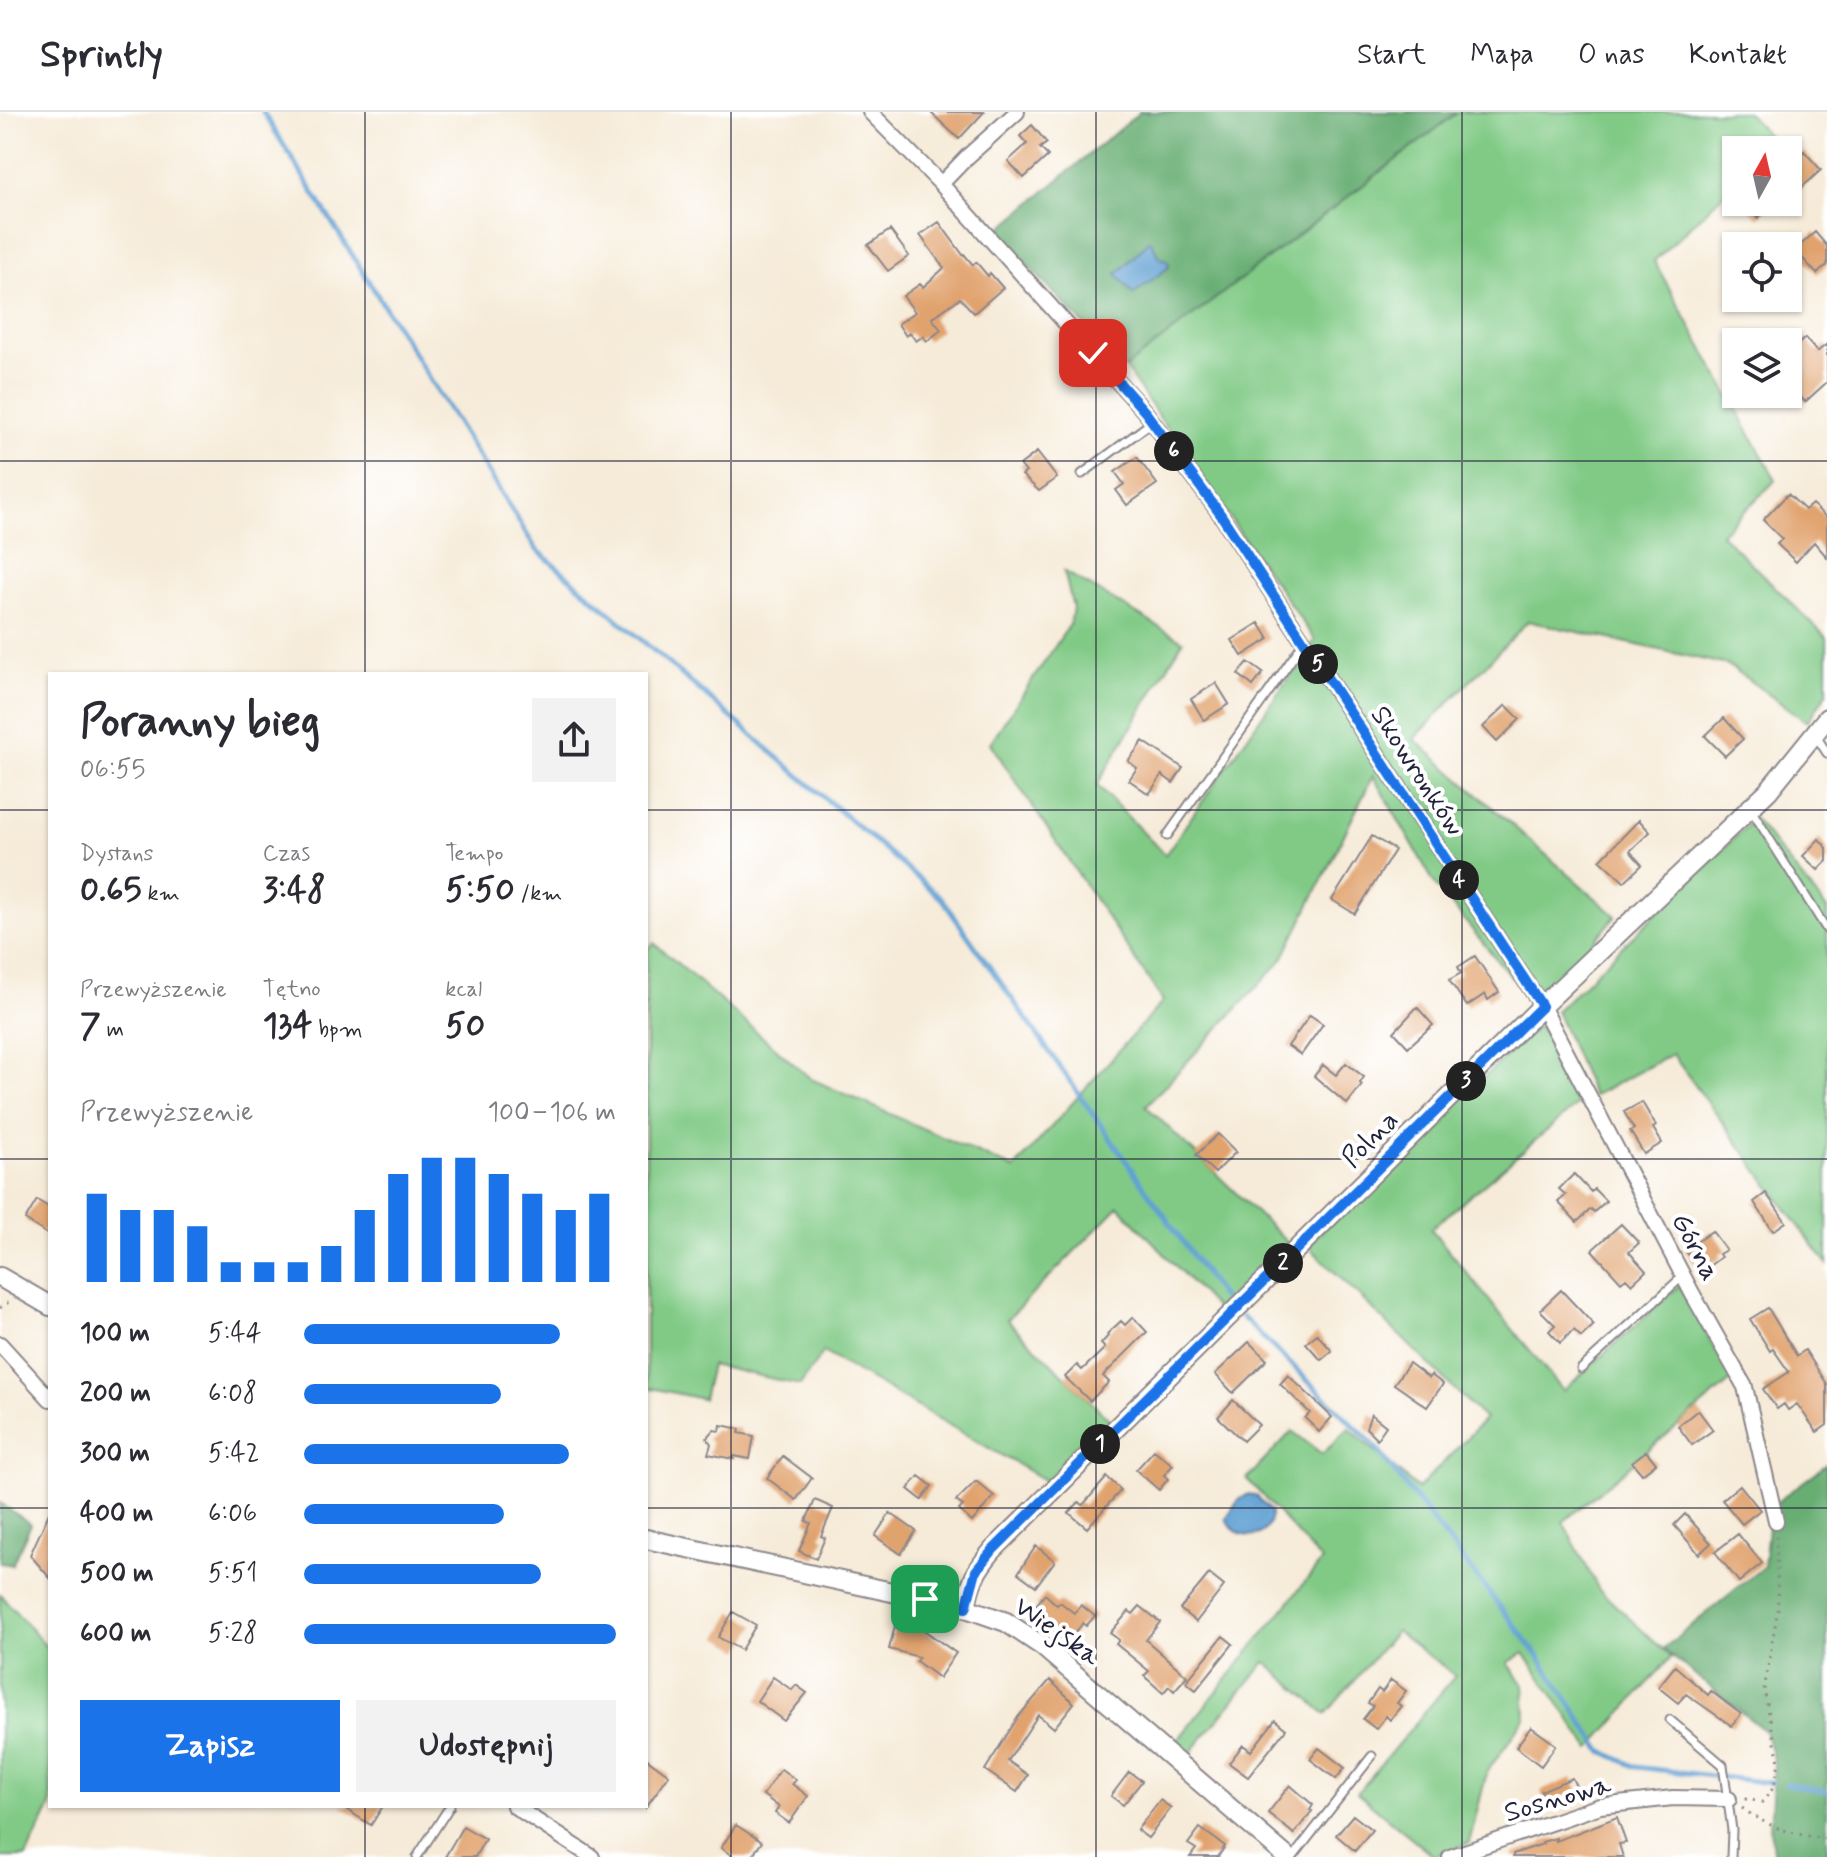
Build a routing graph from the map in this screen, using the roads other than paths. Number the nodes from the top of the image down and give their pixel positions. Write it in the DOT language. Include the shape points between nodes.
graph roads {
  1 [pos="870,112"];
  2 [pos="1017,112"];
  3 [pos="941,184"];
  4 [pos="1152,422"];
  5 [pos="1082,474"];
  6 [pos="1304,642"];
  7 [pos="1827,718"];
  8 [pos="1815,734"];
  9 [pos="1827,753"];
  10 [pos="1751,809"];
  11 [pos="1167,836"];
  12 [pos="1827,930"];
  13 [pos="1542,1006"];
  14 [pos="1683,1276"];
  15 [pos="2,1282"];
  16 [pos="48,1305"];
  17 [pos="0,1344"];
  18 [pos="1581,1369"];
  19 [pos="48,1397"];
  20 [pos="1776,1521"];
  21 [pos="648,1539"];
  22 [pos="966,1608"];
  23 [pos="1670,1720"];
  24 [pos="1372,1756"];
  25 [pos="1729,1799"];
  26 [pos="449,1808"];
  27 [pos="517,1808"];
  28 [pos="417,1857"];
  29 [pos="592,1857"];
  30 [pos="1290,1857"];
  31 [pos="1450,1857"];
  32 [pos="1731,1857"];
  1 -- 3 [label="street, Skowronków"];
  2 -- 3 [label="street"];
  3 -- 4 [label="street, Skowronków"];
  4 -- 5 [label="lane"];
  4 -- 6 [label="street, Skowronków"];
  6 -- 11 [label="lane"];
  6 -- 13 [label="street, Skowronków"];
  7 -- 8 [label="street, Polna"];
  8 -- 9 [label="lane"];
  8 -- 10 [label="street, Polna"];
  10 -- 12 [label="lane"];
  10 -- 13 [label="street, Polna"];
  13 -- 14 [label="street, Górna"];
  13 -- 22 [label="street, Polna" via="993,1550 976,1571"];
  14 -- 18 [label="lane"];
  14 -- 20 [label="street, Górna" via="1745,1387"];
  15 -- 16 [label="street"];
  17 -- 19 [label="street"];
  21 -- 22 [label="street, Wiejska"];
  22 -- 30 [label="street, Wiejska" via="1006,1622 1042,1646"];
  23 -- 25 [label="lane" via="1723,1765"];
  24 -- 30 [label="lane"];
  25 -- 31 [label="street, Sosnowa" via="1673,1798 1600,1806"];
  25 -- 32 [label="lane"];
  26 -- 28 [label="lane"];
  27 -- 29 [label="street"];
}
